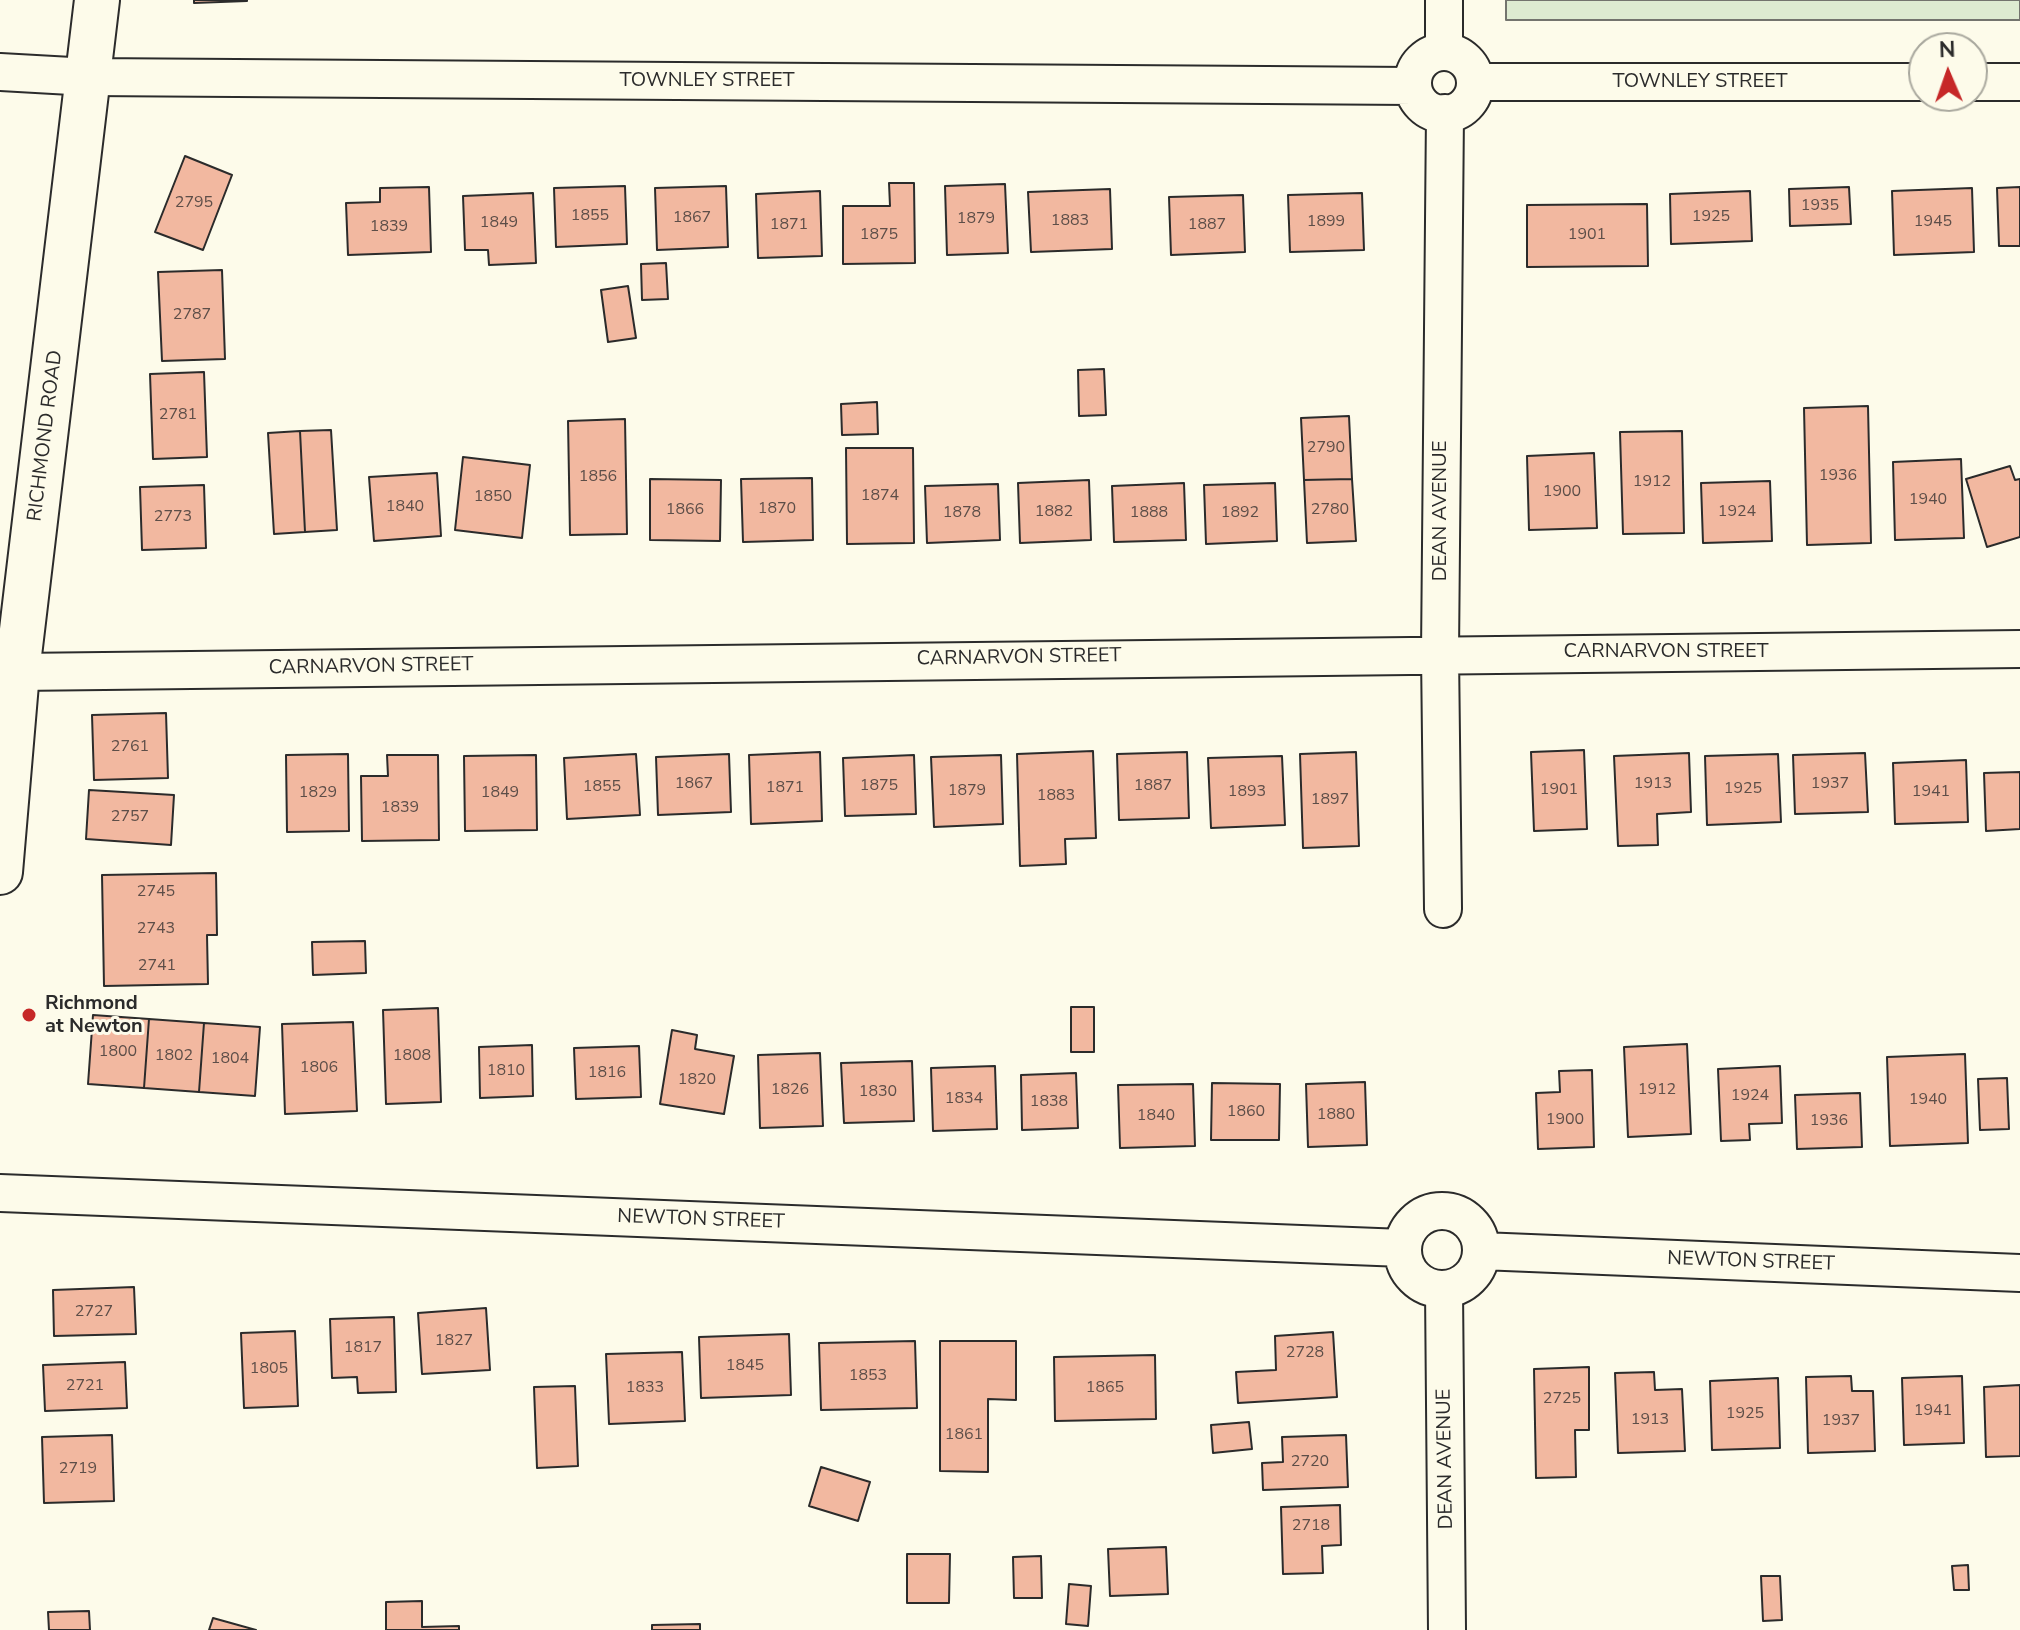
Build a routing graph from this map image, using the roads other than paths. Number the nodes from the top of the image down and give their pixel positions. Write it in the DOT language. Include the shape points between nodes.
graph roads {
  1 [pos="97,0"];
  2 [pos="1444,0"];
  3 [pos="1444,51"];
  4 [pos="0,72"];
  5 [pos="89,77"];
  6 [pos="1475,82"];
  7 [pos="1908,82"];
  8 [pos="1988,82"];
  9 [pos="2020,82"];
  10 [pos="1413,86"];
  11 [pos="1445,113"];
  12 [pos="2020,649"];
  13 [pos="1440,653"];
  14 [pos="17,672"];
  15 [pos="0,872"];
  16 [pos="1443,909"];
  17 [pos="0,1193"];
  18 [pos="1403,1248"];
  19 [pos="1481,1251"];
  20 [pos="2020,1273"];
  21 [pos="1444,1289"];
  22 [pos="1447,1630"];
  1 -- 5 [label="main road, RICHMOND ROAD"];
  2 -- 3 [label="street"];
  3 -- 6 [label="street" via="1471,66"];
  3 -- 10 [label="street" via="1421,62"];
  4 -- 5 [label="street, TOWNLEY STREET"];
  5 -- 10 [label="street, TOWNLEY STREET"];
  5 -- 14 [label="main road, RICHMOND ROAD"];
  6 -- 7 [label="street, TOWNLEY STREET"];
  6 -- 11 [label="street" via="1467,104"];
  8 -- 9 [label="street"];
  10 -- 11 [label="street" via="1424,105"];
  11 -- 13 [label="street, DEAN AVENUE"];
  12 -- 13 [label="street, CARNARVON STREET"];
  13 -- 14 [label="street, CARNARVON STREET"];
  13 -- 16 [label="street, DEAN AVENUE"];
  14 -- 15 [label="main road, RICHMOND ROAD"];
  17 -- 18 [label="street, NEWTON STREET"];
  18 -- 19 [label="street" via="1416,1221 1444,1211 1471,1223"];
  18 -- 21 [label="street" via="1414,1277"];
  19 -- 20 [label="street, NEWTON STREET"];
  19 -- 21 [label="street" via="1470,1277"];
  21 -- 22 [label="street, DEAN AVENUE"];
}
